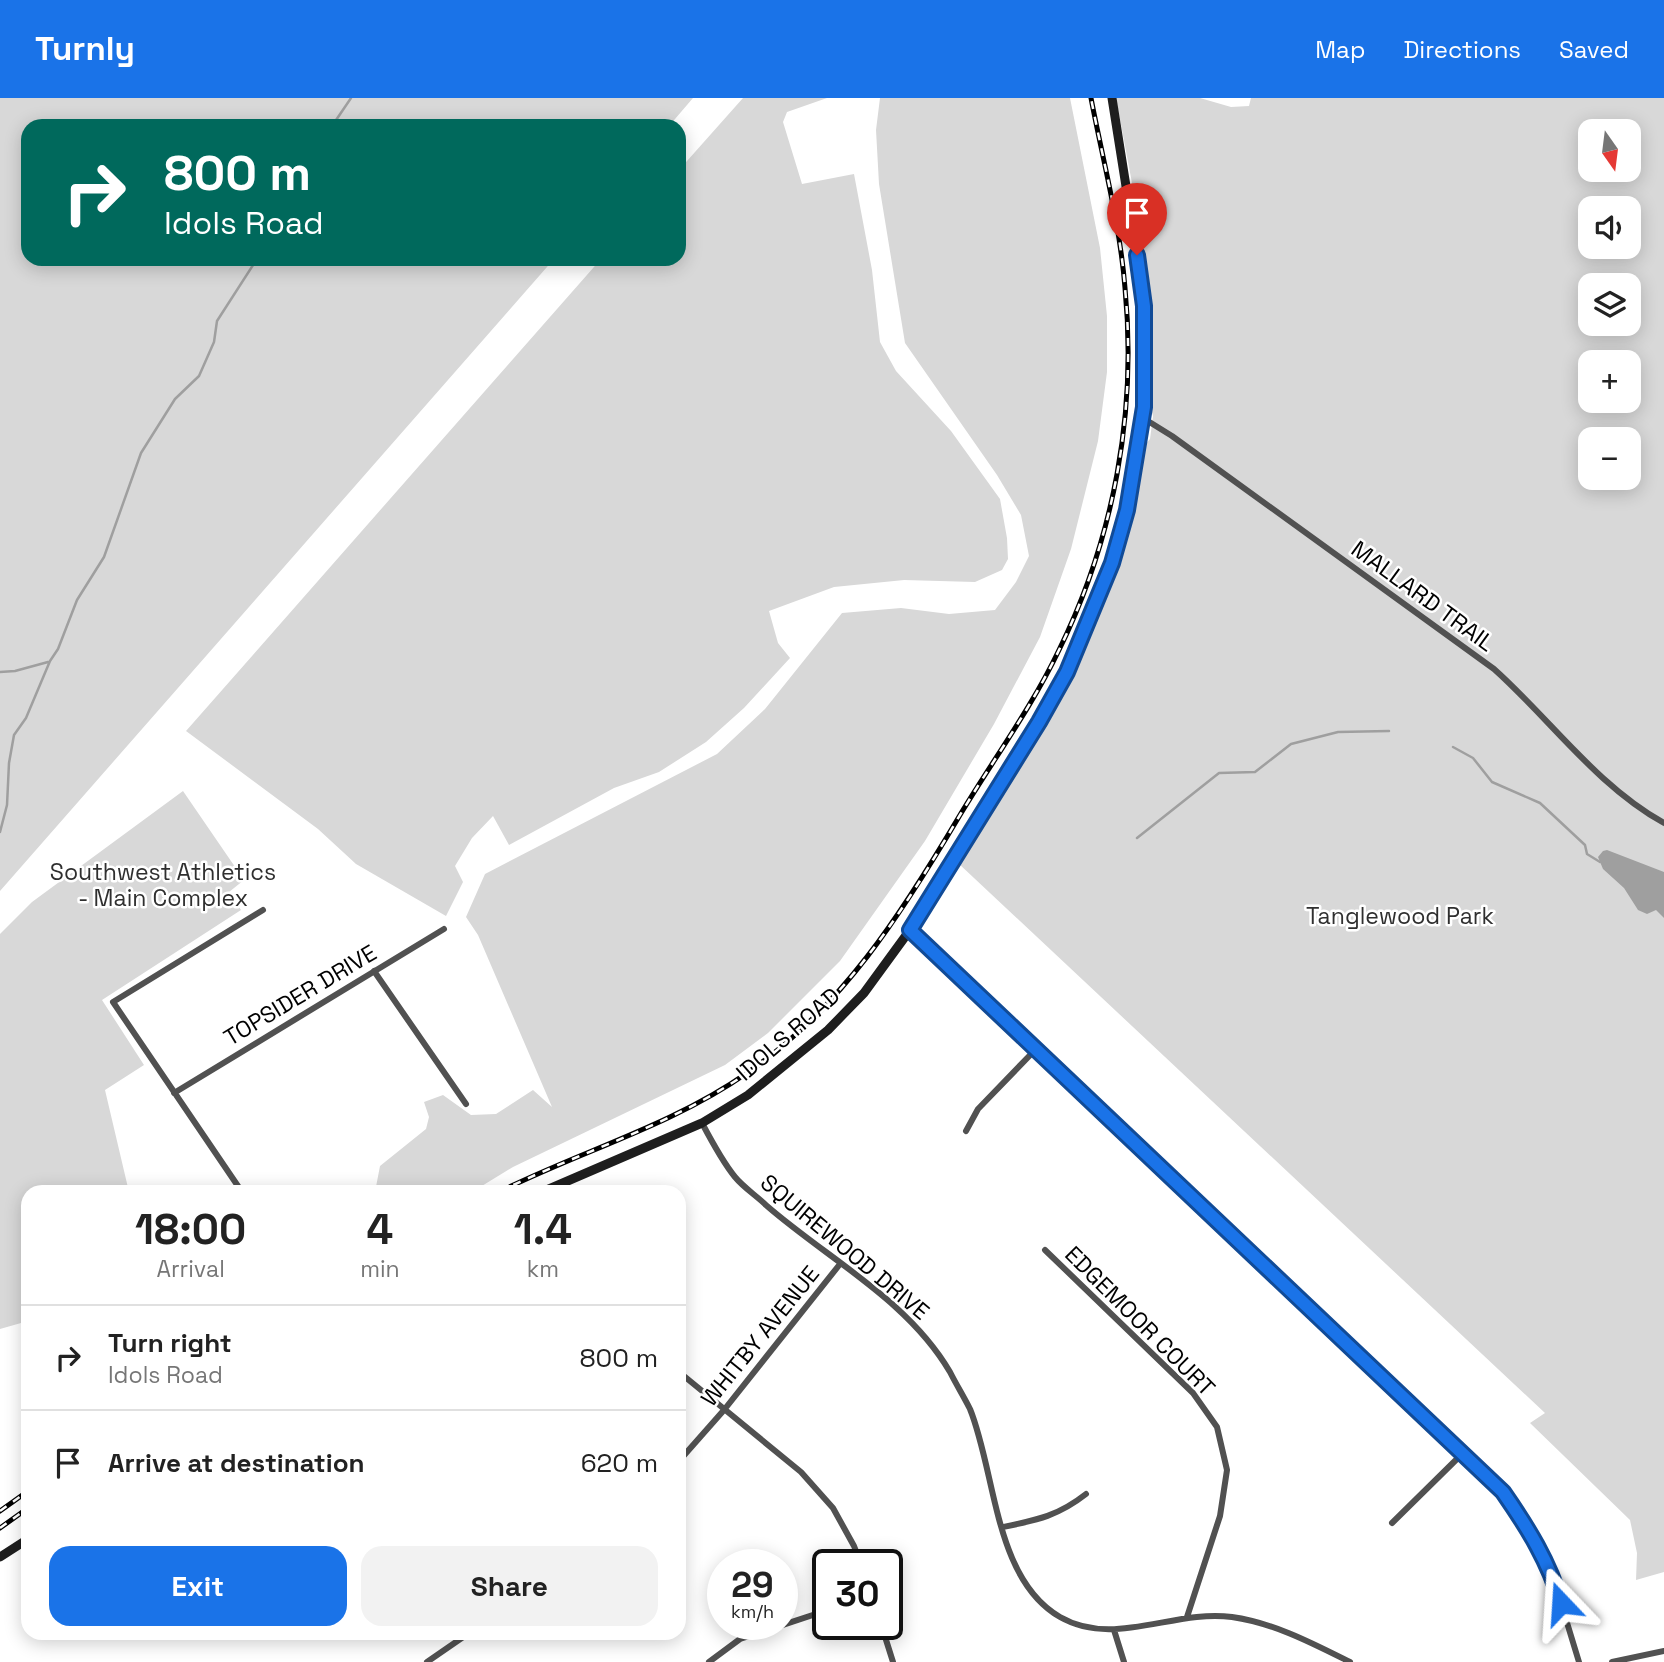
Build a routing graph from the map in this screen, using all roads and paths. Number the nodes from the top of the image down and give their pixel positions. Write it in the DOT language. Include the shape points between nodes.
graph roads {
  1 [pos="1112,98"];
  2 [pos="1143,418"];
  3 [pos="1664,823"];
  4 [pos="262,910"];
  5 [pos="444,929"];
  6 [pos="910,930"];
  7 [pos="374,971"];
  8 [pos="1036,1049"];
  9 [pos="174,1093"];
  10 [pos="466,1104"];
  11 [pos="702,1123"];
  12 [pos="966,1130"];
  13 [pos="237,1185"];
  14 [pos="558,1185"];
  15 [pos="1045,1251"];
  16 [pos="840,1264"];
  17 [pos="686,1378"];
  18 [pos="724,1410"];
  19 [pos="686,1453"];
  20 [pos="1463,1453"];
  21 [pos="1086,1494"];
  22 [pos="1392,1523"];
  23 [pos="1003,1527"];
  24 [pos="21,1544"];
  25 [pos="855,1549"];
  26 [pos="0,1557"];
  27 [pos="812,1615"];
  28 [pos="1187,1617"];
  29 [pos="1114,1630"];
  30 [pos="456,1640"];
  31 [pos="886,1640"];
  32 [pos="1664,1651"];
  33 [pos="427,1662"];
  34 [pos="709,1662"];
  35 [pos="893,1662"];
  36 [pos="1124,1662"];
  37 [pos="1350,1662"];
  38 [pos="1579,1662"];
  39 [pos="1612,1662"];
  1 -- 2 [label="street, IDOLS ROAD" via="1144,306"];
  2 -- 3 [label="street, MALLARD TRAIL" via="1494,669 1607,783"];
  2 -- 6 [label="street, IDOLS ROAD" via="1127,510 1112,563 1067,672"];
  4 -- 9 [label="street" via="113,1002"];
  5 -- 7 [label="street, TOPSIDER DRIVE"];
  6 -- 8 [label="street"];
  6 -- 11 [label="street, IDOLS ROAD" via="864,993 828,1030 748,1095"];
  7 -- 9 [label="street, TOPSIDER DRIVE"];
  7 -- 10 [label="street"];
  8 -- 12 [label="street" via="978,1110"];
  8 -- 20 [label="street"];
  9 -- 13 [label="street"];
  11 -- 14 [label="street, IDOLS ROAD"];
  11 -- 16 [label="street, SQUIREWOOD DRIVE" via="736,1178"];
  15 -- 28 [label="street, EDGEMOOR COURT" via="1193,1393 1217,1427 1227,1471 1220,1516"];
  16 -- 18 [label="street, WHITBY AVENUE"];
  16 -- 23 [label="street, SQUIREWOOD DRIVE" via="922,1333 948,1370 970,1410"];
  17 -- 18 [label="street"];
  18 -- 19 [label="street, WHITBY AVENUE"];
  18 -- 25 [label="street" via="801,1472 833,1508"];
  20 -- 22 [label="street"];
  20 -- 38 [label="street" via="1503,1492 1533,1536 1554,1580"];
  21 -- 23 [label="street" via="1047,1518"];
  23 -- 29 [label="street, SQUIREWOOD DRIVE" via="1021,1578 1036,1598 1071,1622"];
  24 -- 26 [label="street"];
  27 -- 34 [label="street" via="740,1639"];
  28 -- 29 [label="street, SQUIREWOOD DRIVE"];
  28 -- 37 [label="street, SQUIREWOOD DRIVE" via="1231,1617 1287,1631"];
  29 -- 36 [label="street"];
  30 -- 33 [label="street"];
  31 -- 35 [label="street"];
  32 -- 39 [label="street"];
}
